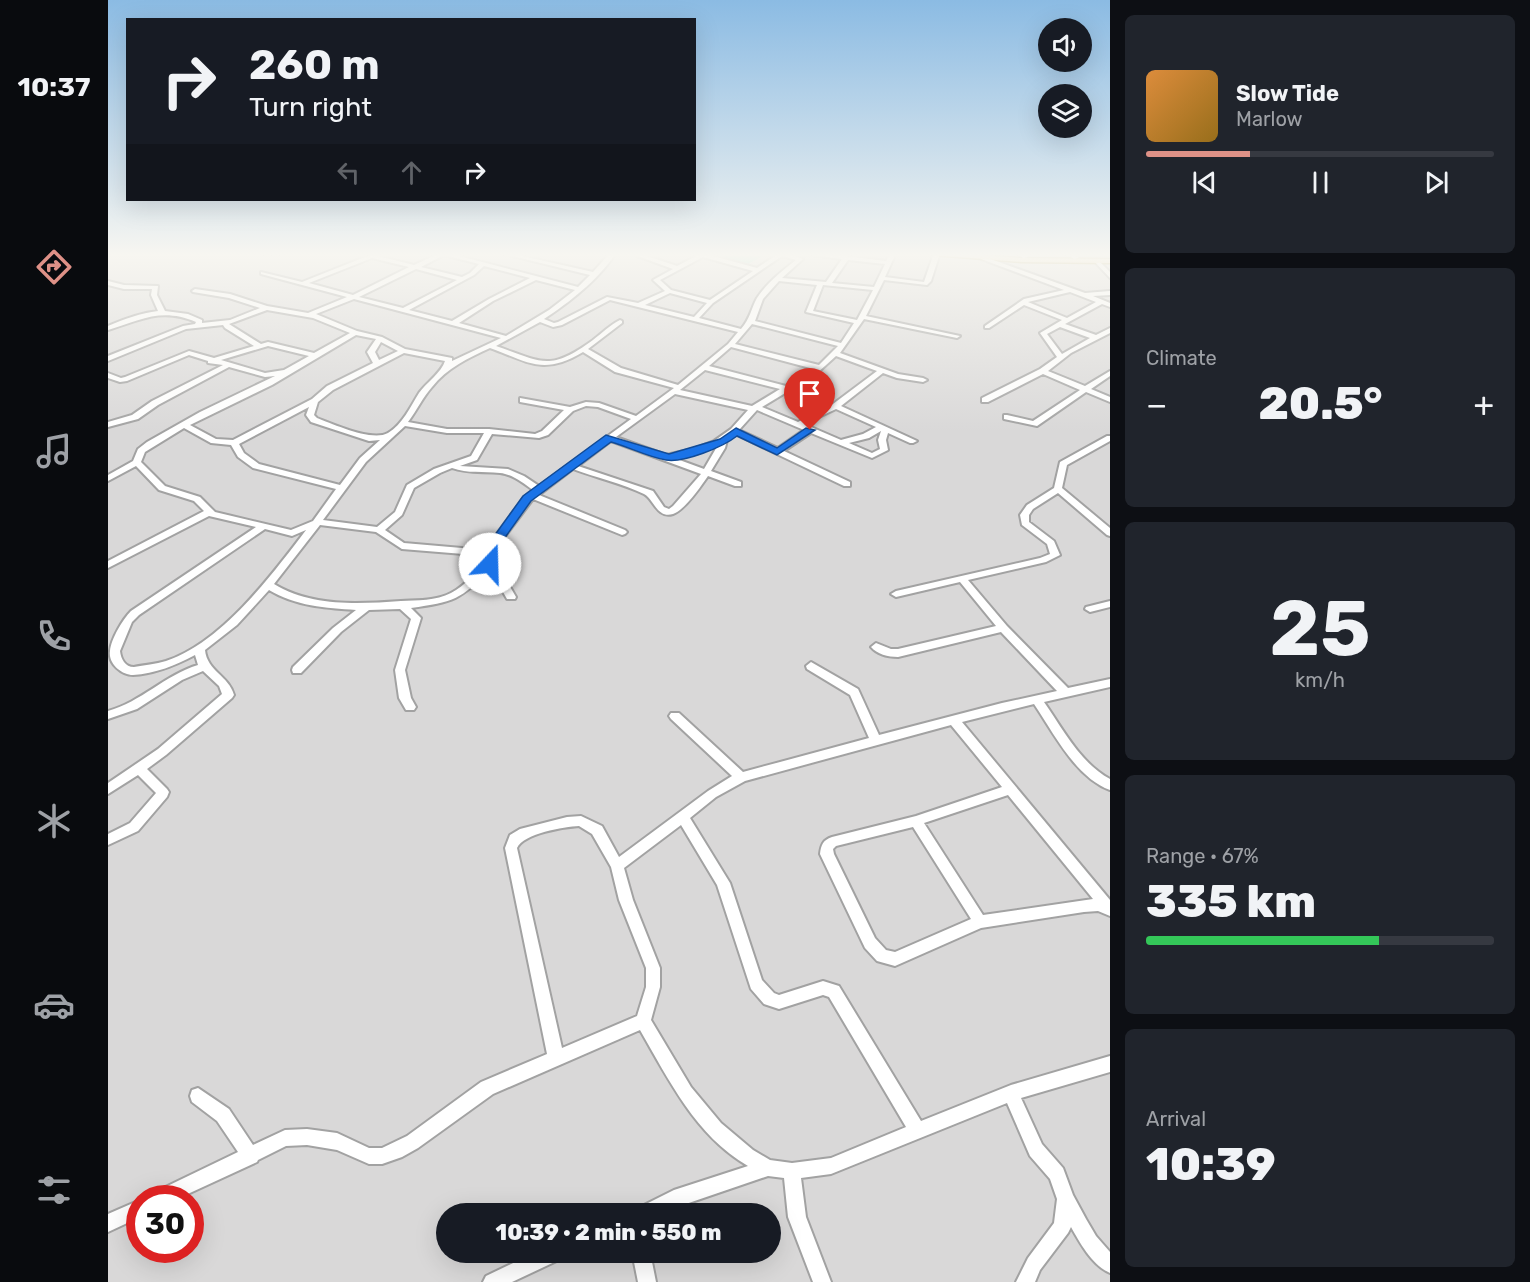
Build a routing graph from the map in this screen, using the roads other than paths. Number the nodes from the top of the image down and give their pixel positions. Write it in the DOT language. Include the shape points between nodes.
graph roads {
  1 [pos="150,313"];
  2 [pos="168,313"];
  3 [pos="252,313"];
  4 [pos="301,313"];
  5 [pos="314,313"];
  6 [pos="323,313"];
  7 [pos="415,313"];
  8 [pos="470,313"];
  9 [pos="549,313"];
  10 [pos="581,313"];
  11 [pos="668,313"];
  12 [pos="701,313"];
  13 [pos="755,313"];
  14 [pos="814,313"];
  15 [pos="864,313"];
  16 [pos="1007,313"];
  17 [pos="1049,313"];
  18 [pos="1081,313"];
  19 [pos="310,314"];
  20 [pos="321,318"];
  21 [pos="540,320"];
  22 [pos="694,320"];
  23 [pos="860,320"];
  24 [pos="1067,320"];
  25 [pos="225,322"];
  26 [pos="620,322"];
  27 [pos="751,322"];
  28 [pos="454,323"];
  29 [pos="198,324"];
  30 [pos="1059,324"];
  31 [pos="109,326"];
  32 [pos="987,327"];
  33 [pos="1110,330"];
  34 [pos="743,331"];
  35 [pos="355,333"];
  36 [pos="957,336"];
  37 [pos="1095,337"];
  38 [pos="380,338"];
  39 [pos="507,338"];
  40 [pos="258,345"];
  41 [pos="730,345"];
  42 [pos="842,345"];
  43 [pos="490,346"];
  44 [pos="584,350"];
  45 [pos="403,351"];
  46 [pos="834,353"];
  47 [pos="316,356"];
  48 [pos="1061,358"];
  49 [pos="108,359"];
  50 [pos="212,361"];
  51 [pos="448,363"];
  52 [pos="378,365"];
  53 [pos="226,366"];
  54 [pos="703,367"];
  55 [pos="820,368"];
  56 [pos="882,371"];
  57 [pos="1043,371"];
  58 [pos="286,372"];
  59 [pos="1110,373"];
  60 [pos="108,375"];
  61 [pos="923,380"];
  62 [pos="786,388"];
  63 [pos="676,389"];
  64 [pos="1086,390"];
  65 [pos="523,400"];
  66 [pos="985,400"];
  67 [pos="1110,400"];
  68 [pos="315,401"];
  69 [pos="836,406"];
  70 [pos="755,408"];
  71 [pos="570,410"];
  72 [pos="1007,417"];
  73 [pos="635,418"];
  74 [pos="403,423"];
  75 [pos="799,424"];
  76 [pos="108,425"];
  77 [pos="184,425"];
  78 [pos="883,428"];
  79 [pos="810,430"];
  80 [pos="489,431"];
  81 [pos="736,431"];
  82 [pos="610,438"];
  83 [pos="1110,438"];
  84 [pos="724,441"];
  85 [pos="913,441"];
  86 [pos="839,443"];
  87 [pos="234,444"];
  88 [pos="374,444"];
  89 [pos="777,452"];
  90 [pos="668,457"];
  91 [pos="474,458"];
  92 [pos="137,462"];
  93 [pos="452,465"];
  94 [pos="571,466"];
  95 [pos="500,470"];
  96 [pos="705,472"];
  97 [pos="108,478"];
  98 [pos="738,484"];
  99 [pos="847,484"];
  100 [pos="343,488"];
  101 [pos="1058,489"];
  102 [pos="536,493"];
  103 [pos="208,512"];
  104 [pos="318,522"];
  105 [pos="262,526"];
  106 [pos="380,530"];
  107 [pos="292,532"];
  108 [pos="622,532"];
  109 [pos="1110,533"];
  110 [pos="296,553"];
  111 [pos="489,558"];
  112 [pos="108,565"];
  113 [pos="962,579"];
  114 [pos="270,586"];
  115 [pos="896,594"];
  116 [pos="511,597"];
  117 [pos="401,604"];
  118 [pos="1110,604"];
  119 [pos="366,607"];
  120 [pos="1090,609"];
  121 [pos="1003,628"];
  122 [pos="876,647"];
  123 [pos="200,648"];
  124 [pos="114,664"];
  125 [pos="811,666"];
  126 [pos="203,667"];
  127 [pos="164,668"];
  128 [pos="297,670"];
  129 [pos="1110,683"];
  130 [pos="162,685"];
  131 [pos="1066,693"];
  132 [pos="1036,699"];
  133 [pos="410,707"];
  134 [pos="108,715"];
  135 [pos="675,716"];
  136 [pos="954,720"];
  137 [pos="876,741"];
  138 [pos="139,769"];
  139 [pos="741,777"];
  140 [pos="1110,784"];
  141 [pos="108,789"];
  142 [pos="1010,789"];
  143 [pos="683,817"];
  144 [pos="916,821"];
  145 [pos="108,840"];
  146 [pos="617,866"];
  147 [pos="980,922"];
  148 [pos="643,1021"];
  149 [pos="556,1058"];
  150 [pos="1110,1064"];
  151 [pos="1011,1093"];
  152 [pos="198,1096"];
  153 [pos="916,1129"];
  154 [pos="251,1156"];
  155 [pos="768,1168"];
  156 [pos="792,1171"];
  157 [pos="188,1185"];
  158 [pos="1066,1199"];
  159 [pos="668,1203"];
  160 [pos="126,1215"];
  161 [pos="108,1223"];
  162 [pos="533,1263"];
  163 [pos="643,1263"];
  164 [pos="1110,1264"];
  165 [pos="492,1282"];
  166 [pos="647,1282"];
  167 [pos="822,1282"];
  168 [pos="1025,1282"];
  1 -- 31 [label="street"];
  2 -- 29 [label="street" via="185,315 200,321"];
  3 -- 25 [label="street"];
  4 -- 19 [label="street"];
  5 -- 19 [label="street"];
  6 -- 20 [label="street"];
  7 -- 28 [label="street"];
  8 -- 28 [label="street"];
  9 -- 21 [label="street"];
  10 -- 21 [label="street" via="560,324"];
  11 -- 22 [label="street"];
  12 -- 22 [label="street"];
  13 -- 27 [label="street"];
  14 -- 23 [label="street"];
  15 -- 23 [label="street"];
  16 -- 32 [label="street"];
  17 -- 24 [label="street"];
  18 -- 24 [label="street"];
  19 -- 20 [label="street"];
  20 -- 35 [label="street"];
  21 -- 39 [label="street"];
  22 -- 34 [label="street"];
  23 -- 36 [label="street"];
  23 -- 42 [label="street"];
  24 -- 30 [label="street"];
  25 -- 29 [label="street"];
  25 -- 40 [label="street"];
  26 -- 44 [label="street"];
  27 -- 34 [label="street"];
  27 -- 42 [label="street"];
  28 -- 39 [label="street"];
  29 -- 49 [label="street"];
  30 -- 37 [label="street"];
  30 -- 48 [label="street" via="1043,336"];
  33 -- 37 [label="street"];
  34 -- 41 [label="street"];
  35 -- 38 [label="street"];
  35 -- 47 [label="street"];
  37 -- 48 [label="street"];
  38 -- 45 [label="street"];
  38 -- 52 [label="street" via="371,352"];
  39 -- 43 [label="street"];
  40 -- 47 [label="street" via="271,344"];
  40 -- 50 [label="street"];
  41 -- 54 [label="street"];
  41 -- 55 [label="street"];
  42 -- 46 [label="street"];
  43 -- 44 [label="street" via="541,364"];
  43 -- 51 [label="street"];
  44 -- 63 [label="street" via="618,370"];
  45 -- 51 [label="street"];
  45 -- 52 [label="street"];
  46 -- 55 [label="street"];
  46 -- 56 [label="street"];
  47 -- 58 [label="street"];
  48 -- 57 [label="street"];
  50 -- 53 [label="street"];
  50 -- 60 [label="street" via="187,354 127,379"];
  51 -- 74 [label="street"];
  52 -- 68 [label="street" via="330,388"];
  53 -- 58 [label="street" via="261,375"];
  53 -- 76 [label="street" via="135,417"];
  54 -- 62 [label="street"];
  54 -- 63 [label="street"];
  55 -- 62 [label="street"];
  56 -- 61 [label="street"];
  56 -- 69 [label="street"];
  57 -- 64 [label="street"];
  57 -- 66 [label="street"];
  58 -- 77 [label="street"];
  59 -- 64 [label="street"];
  62 -- 70 [label="street"];
  63 -- 70 [label="street"];
  63 -- 73 [label="street"];
  64 -- 67 [label="street"];
  64 -- 72 [label="street" via="1034,424"];
  65 -- 71 [label="street"];
  68 -- 87 [label="street"];
  68 -- 88 [label="street" via="310,418"];
  69 -- 75 [label="street"];
  69 -- 78 [label="street"];
  70 -- 75 [label="street"];
  70 -- 81 [label="street"];
  71 -- 73 [label="street" via="586,404 599,405"];
  71 -- 80 [label="street" via="540,435"];
  73 -- 82 [label="street"];
  74 -- 80 [label="street"];
  74 -- 88 [label="street"];
  75 -- 79 [label="street"];
  77 -- 87 [label="street" via="214,441"];
  77 -- 92 [label="street" via="145,447"];
  78 -- 85 [label="street"];
  78 -- 86 [label="street"];
  78 -- 86 [label="street" via="884,450 874,456"];
  79 -- 86 [label="street"];
  79 -- 89 [label="street"];
  80 -- 91 [label="street"];
  81 -- 84 [label="street"];
  81 -- 89 [label="street"];
  82 -- 90 [label="street"];
  82 -- 94 [label="street"];
  83 -- 101 [label="street" via="1063,464"];
  84 -- 90 [label="street"];
  84 -- 96 [label="street"];
  87 -- 100 [label="street" via="241,455 256,465"];
  88 -- 100 [label="street"];
  89 -- 99 [label="street"];
  90 -- 96 [label="street"];
  91 -- 93 [label="street"];
  91 -- 95 [label="street"];
  92 -- 97 [label="street"];
  92 -- 103 [label="street" via="162,488 197,499"];
  93 -- 95 [label="street" via="467,471"];
  93 -- 106 [label="street" via="410,487 399,513"];
  94 -- 96 [label="street" via="650,494 661,508 670,512 681,504"];
  94 -- 102 [label="street"];
  95 -- 102 [label="street" via="519,476"];
  96 -- 98 [label="street"];
  100 -- 104 [label="street"];
  101 -- 109 [label="street"];
  101 -- 113 [label="street" via="1024,515 1025,523 1051,543 1055,555"];
  102 -- 108 [label="street"];
  102 -- 111 [label="street" via="522,505"];
  103 -- 105 [label="street"];
  103 -- 112 [label="street"];
  104 -- 106 [label="street"];
  104 -- 107 [label="street"];
  104 -- 110 [label="street"];
  105 -- 107 [label="street"];
  105 -- 124 [label="street" via="135,613 128,620"];
  106 -- 111 [label="street" via="402,546"];
  107 -- 110 [label="street"];
  110 -- 114 [label="street"];
  111 -- 116 [label="street"];
  111 -- 117 [label="street" via="471,584 453,596"];
  113 -- 115 [label="street"];
  113 -- 121 [label="street"];
  114 -- 119 [label="street" via="284,597"];
  114 -- 123 [label="street"];
  117 -- 119 [label="street"];
  117 -- 133 [label="street" via="416,618 400,670"];
  118 -- 120 [label="street"];
  119 -- 128 [label="street"];
  121 -- 122 [label="street" via="898,653"];
  121 -- 131 [label="street"];
  123 -- 126 [label="street"];
  123 -- 127 [label="street"];
  124 -- 127 [label="street" via="129,672"];
  125 -- 137 [label="street" via="855,692"];
  126 -- 130 [label="street"];
  126 -- 138 [label="street" via="225,686 228,695"];
  127 -- 130 [label="street"];
  129 -- 131 [label="street"];
  130 -- 134 [label="street" via="126,711"];
  131 -- 132 [label="street"];
  132 -- 136 [label="street"];
  132 -- 140 [label="street" via="1084,763"];
  135 -- 139 [label="street"];
  136 -- 137 [label="street"];
  136 -- 142 [label="street"];
  137 -- 139 [label="street"];
  138 -- 141 [label="street"];
  138 -- 145 [label="street" via="159,786 161,797 134,826"];
  139 -- 143 [label="street"];
  142 -- 144 [label="street"];
  142 -- 147 [label="street" via="1110,910 1099,905 1084,906"];
  143 -- 146 [label="street"];
  143 -- 153 [label="street" via="723,883 756,984 768,999 779,1002 823,988 834,991"];
  144 -- 147 [label="street"];
  144 -- 147 [label="street" via="832,842 827,847 870,943 882,956 895,959"];
  146 -- 148 [label="street" via="653,968 653,987"];
  146 -- 149 [label="street" via="597,830 581,821 525,833 515,839 511,848"];
  148 -- 149 [label="street"];
  148 -- 155 [label="street" via="698,1110 747,1156"];
  149 -- 154 [label="street" via="487,1088 430,1131 387,1156 369,1156 343,1143 305,1136 285,1138"];
  150 -- 151 [label="street"];
  151 -- 153 [label="street"];
  151 -- 158 [label="street" via="1036,1150 1057,1174"];
  152 -- 154 [label="street" via="223,1115"];
  153 -- 156 [label="street" via="831,1166"];
  154 -- 157 [label="street"];
  155 -- 156 [label="street"];
  155 -- 159 [label="street"];
  156 -- 167 [label="street" via="797,1217"];
  158 -- 164 [label="street" via="1082,1231"];
  158 -- 168 [label="street" via="1062,1227"];
  160 -- 161 [label="street"];
  162 -- 165 [label="street"];
  163 -- 166 [label="street"];
}
